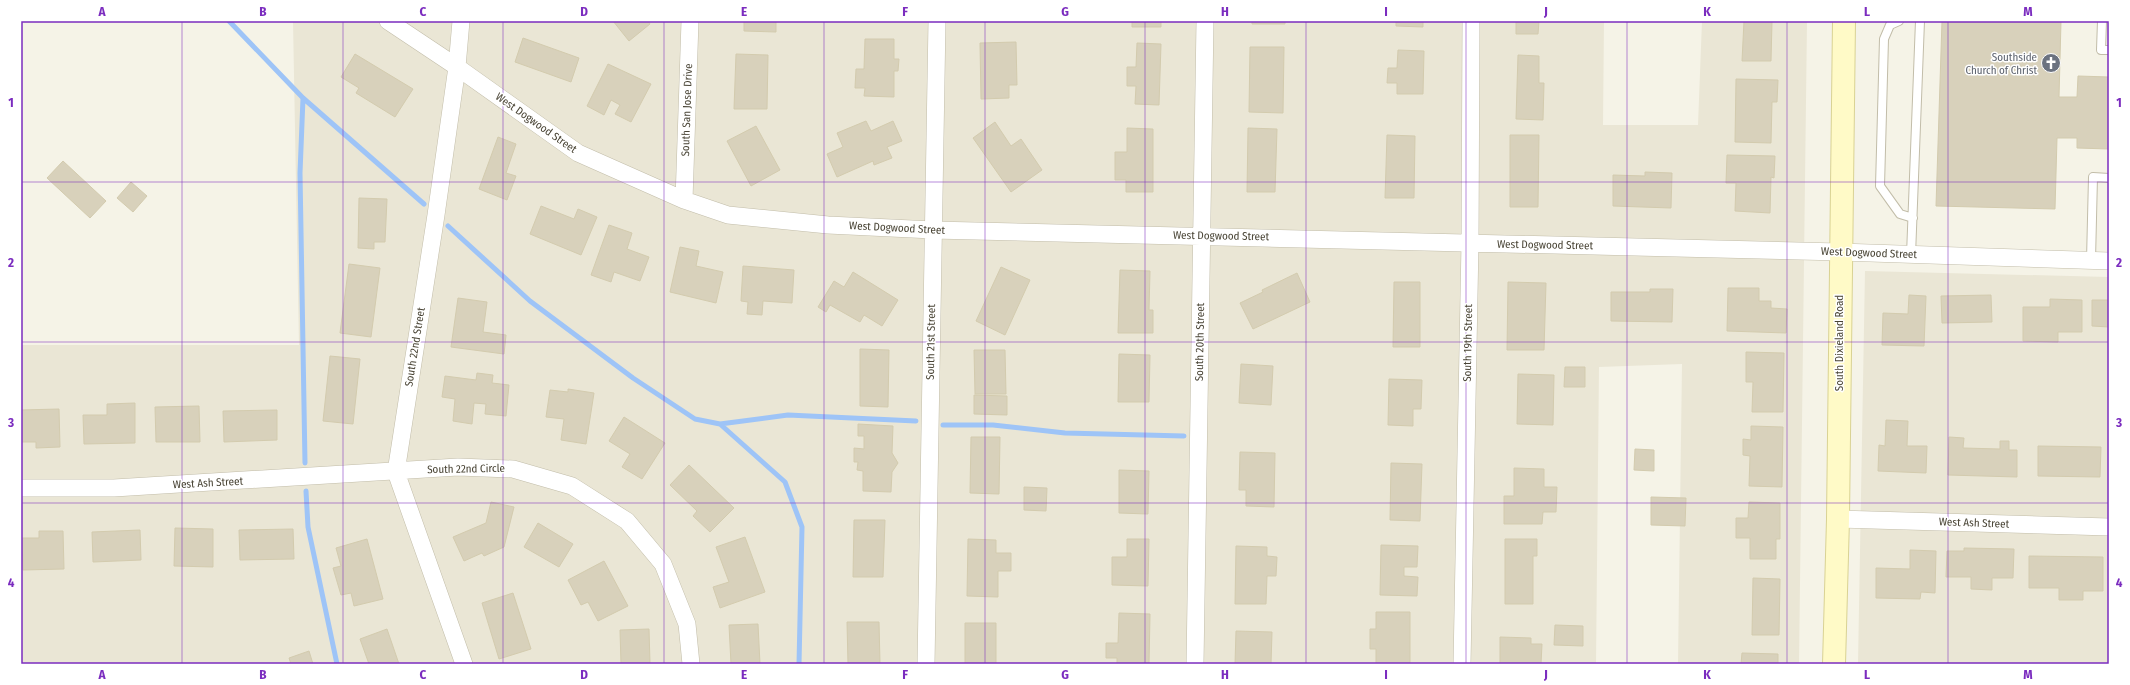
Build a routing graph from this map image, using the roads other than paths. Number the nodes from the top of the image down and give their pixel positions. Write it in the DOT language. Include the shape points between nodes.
graph roads {
  1 [pos="388,21"];
  2 [pos="461,21"];
  3 [pos="690,21"];
  4 [pos="937,21"];
  5 [pos="1206,21"];
  6 [pos="1471,21"];
  7 [pos="1844,21"];
  8 [pos="1899,21"];
  9 [pos="1920,21"];
  10 [pos="2102,21"];
  11 [pos="2109,50"];
  12 [pos="457,67"];
  13 [pos="2109,178"];
  14 [pos="684,200"];
  15 [pos="1913,218"];
  16 [pos="933,230"];
  17 [pos="1201,236"];
  18 [pos="1470,243"];
  19 [pos="1840,252"];
  20 [pos="1911,255"];
  21 [pos="2091,260"];
  22 [pos="2109,261"];
  23 [pos="396,472"];
  24 [pos="21,488"];
  25 [pos="1838,519"];
  26 [pos="2109,527"];
  27 [pos="464,664"];
  28 [pos="691,664"];
  29 [pos="926,664"];
  30 [pos="1195,664"];
  31 [pos="1462,664"];
  32 [pos="1834,664"];
  1 -- 12 [label="street, West Dogwood Street"];
  2 -- 12 [label="street, South 22nd Street"];
  3 -- 14 [label="street, South San Jose Drive"];
  4 -- 16 [label="street, South 21st Street"];
  5 -- 17 [label="street, South 20th Street"];
  6 -- 18 [label="street, South 19th Street"];
  7 -- 19 [label="main road, South Dixieland Road"];
  8 -- 15 [label="lane" via="1890,25 1884,39 1880,186 1900,214"];
  9 -- 15 [label="lane"];
  10 -- 11 [label="lane" via="2101,50"];
  12 -- 14 [label="street, West Dogwood Street" via="578,153"];
  12 -- 23 [label="street, South 22nd Street"];
  13 -- 21 [label="lane" via="2093,177"];
  14 -- 16 [label="street, West Dogwood Street" via="728,214 828,225"];
  15 -- 20 [label="lane"];
  16 -- 17 [label="street, West Dogwood Street"];
  16 -- 29 [label="street, South 21st Street"];
  17 -- 18 [label="street, West Dogwood Street"];
  17 -- 30 [label="street, South 20th Street"];
  18 -- 19 [label="street, West Dogwood Street"];
  18 -- 31 [label="street, South 19th Street"];
  19 -- 20 [label="street, West Dogwood Street"];
  19 -- 25 [label="main road, South Dixieland Road"];
  20 -- 21 [label="street, West Dogwood Street"];
  21 -- 22 [label="street, West Dogwood Street"];
  23 -- 24 [label="street, West Ash Street" via="114,488"];
  23 -- 27 [label="street, South 22nd Street"];
  23 -- 28 [label="street, South 22nd Circle" via="458,467 513,468 572,486 627,521 663,564 687,624"];
  25 -- 26 [label="street, West Ash Street"];
  25 -- 32 [label="main road, South Dixieland Road"];
}
